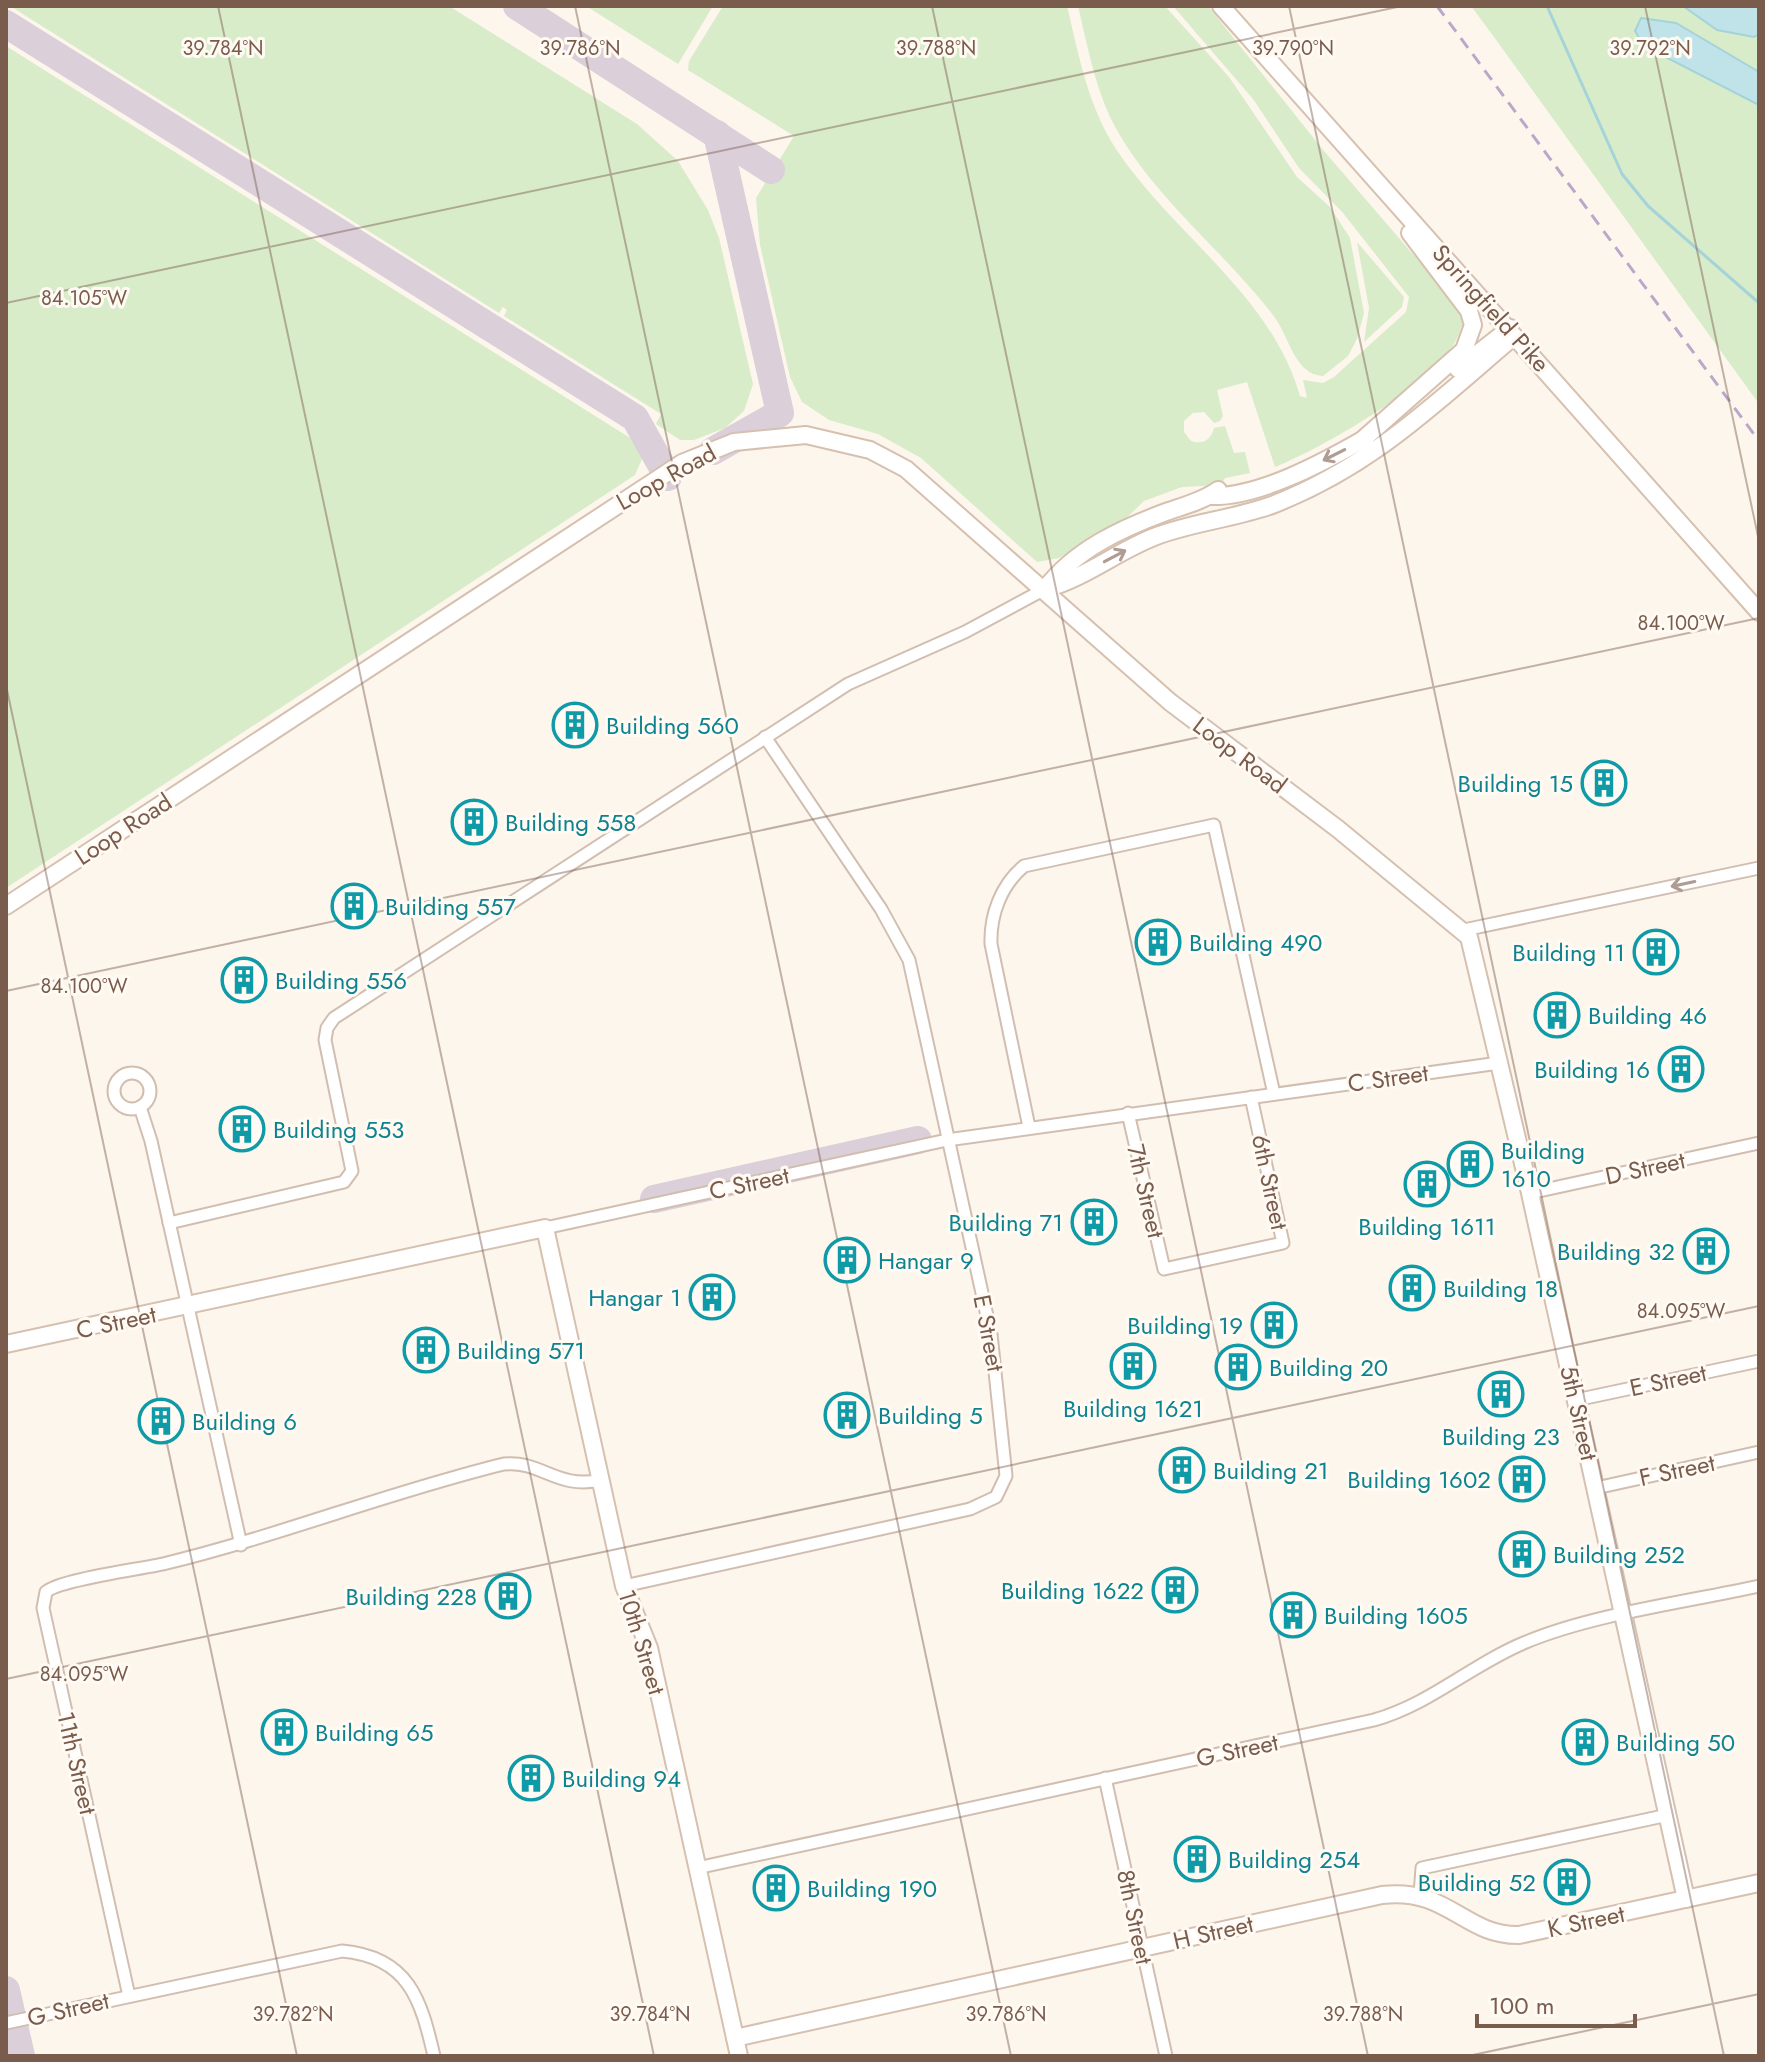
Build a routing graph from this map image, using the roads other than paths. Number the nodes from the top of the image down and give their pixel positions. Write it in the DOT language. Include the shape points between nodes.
graph roads {
  1 [pos="1221,6"];
  2 [pos="1359,165"];
  3 [pos="1510,328"];
  4 [pos="1360,442"];
  5 [pos="1045,589"];
  6 [pos="1759,612"];
  7 [pos="765,737"];
  8 [pos="1759,868"];
  9 [pos="6,906"];
  10 [pos="1464,930"];
  11 [pos="1499,1063"];
  12 [pos="1274,1094"];
  13 [pos="1251,1097"];
  14 [pos="140,1107"];
  15 [pos="1128,1113"];
  16 [pos="1029,1127"];
  17 [pos="947,1140"];
  18 [pos="1759,1143"];
  19 [pos="1530,1193"];
  20 [pos="169,1223"];
  21 [pos="545,1228"];
  22 [pos="1164,1269"];
  23 [pos="189,1306"];
  24 [pos="6,1344"];
  25 [pos="1759,1361"];
  26 [pos="1576,1400"];
  27 [pos="1759,1452"];
  28 [pos="601,1480"];
  29 [pos="1596,1488"];
  30 [pos="241,1545"];
  31 [pos="624,1586"];
  32 [pos="1759,1586"];
  33 [pos="1624,1616"];
  34 [pos="1105,1778"];
  35 [pos="1668,1815"];
  36 [pos="697,1868"];
  37 [pos="1759,1883"];
  38 [pos="1420,1895"];
  39 [pos="1686,1899"];
  40 [pos="1142,1948"];
  41 [pos="129,1996"];
  42 [pos="6,2023"];
  43 [pos="735,2038"];
  44 [pos="434,2056"];
  45 [pos="739,2056"];
  46 [pos="1166,2056"];
  1 -- 2 [label="street, Springfield Pike"];
  2 -- 3 [label="street, Springfield Pike"];
  2 -- 4 [label="street" via="1469,311 1473,325 1464,350"];
  3 -- 4 [label="street"];
  5 -- 3 [label="street, one-way" via="1072,582 1156,536 1268,506 1349,468 1417,422 1505,344"];
  3 -- 6 [label="street, Springfield Pike"];
  4 -- 5 [label="street, one-way" via="1306,469 1262,485 1232,486 1123,529 1061,569"];
  5 -- 7 [label="street" via="965,632 869,673"];
  5 -- 9 [label="street, Loop Road" via="923,481 880,454 806,435 734,442 682,463 637,490"];
  5 -- 10 [label="street, Loop Road" via="1190,719"];
  7 -- 17 [label="street, E Street" via="903,946"];
  7 -- 20 [label="street" via="330,1022 326,1048 352,1171 344,1182"];
  8 -- 10 [label="street, one-way"];
  10 -- 11 [label="street, 5th Street" via="1473,948"];
  11 -- 12 [label="street, C Street"];
  11 -- 19 [label="street, 5th Street"];
  12 -- 13 [label="street, C Street"];
  12 -- 16 [label="street" via="1214,825 1024,866 1005,887 992,921 991,944"];
  13 -- 15 [label="street, C Street"];
  13 -- 22 [label="street, 6th Street" via="1283,1243"];
  14 -- 20 [label="street"];
  15 -- 16 [label="street, C Street"];
  15 -- 22 [label="street, 7th Street"];
  16 -- 17 [label="street, C Street"];
  17 -- 21 [label="street, C Street"];
  17 -- 31 [label="street, E Street" via="998,1374 1007,1467 1000,1491 970,1509"];
  18 -- 19 [label="street, D Street"];
  19 -- 26 [label="street, 5th Street"];
  20 -- 23 [label="street"];
  21 -- 23 [label="street, C Street"];
  21 -- 28 [label="street, 10th Street"];
  23 -- 24 [label="street, C Street"];
  23 -- 30 [label="street"];
  25 -- 26 [label="street, E Street"];
  26 -- 29 [label="street, 5th Street"];
  27 -- 29 [label="street, F Street"];
  28 -- 30 [label="street, 11th Street" via="572,1484 526,1465 504,1464"];
  28 -- 31 [label="street, 10th Street"];
  29 -- 33 [label="street, 5th Street"];
  30 -- 41 [label="street, 11th Street" via="57,1584 43,1596"];
  31 -- 36 [label="street, 10th Street" via="649,1648"];
  32 -- 33 [label="street, G Street"];
  33 -- 34 [label="street, G Street" via="1525,1642 1435,1696 1387,1716"];
  33 -- 35 [label="street, 5th Street"];
  34 -- 36 [label="street, G Street"];
  34 -- 40 [label="street, 8th Street"];
  35 -- 38 [label="street" via="1422,1868"];
  35 -- 39 [label="street, 5th Street"];
  36 -- 43 [label="street, 10th Street"];
  37 -- 39 [label="street, K Street"];
  38 -- 39 [label="street, K Street" via="1482,1928 1510,1935"];
  38 -- 40 [label="street, H Street" via="1372,1897"];
  40 -- 43 [label="street, H Street"];
  40 -- 46 [label="street, 8th Street"];
  41 -- 42 [label="street, G Street"];
  41 -- 44 [label="street" via="321,1953 354,1952 392,1968 413,1989"];
  43 -- 45 [label="street, 10th Street"];
}
